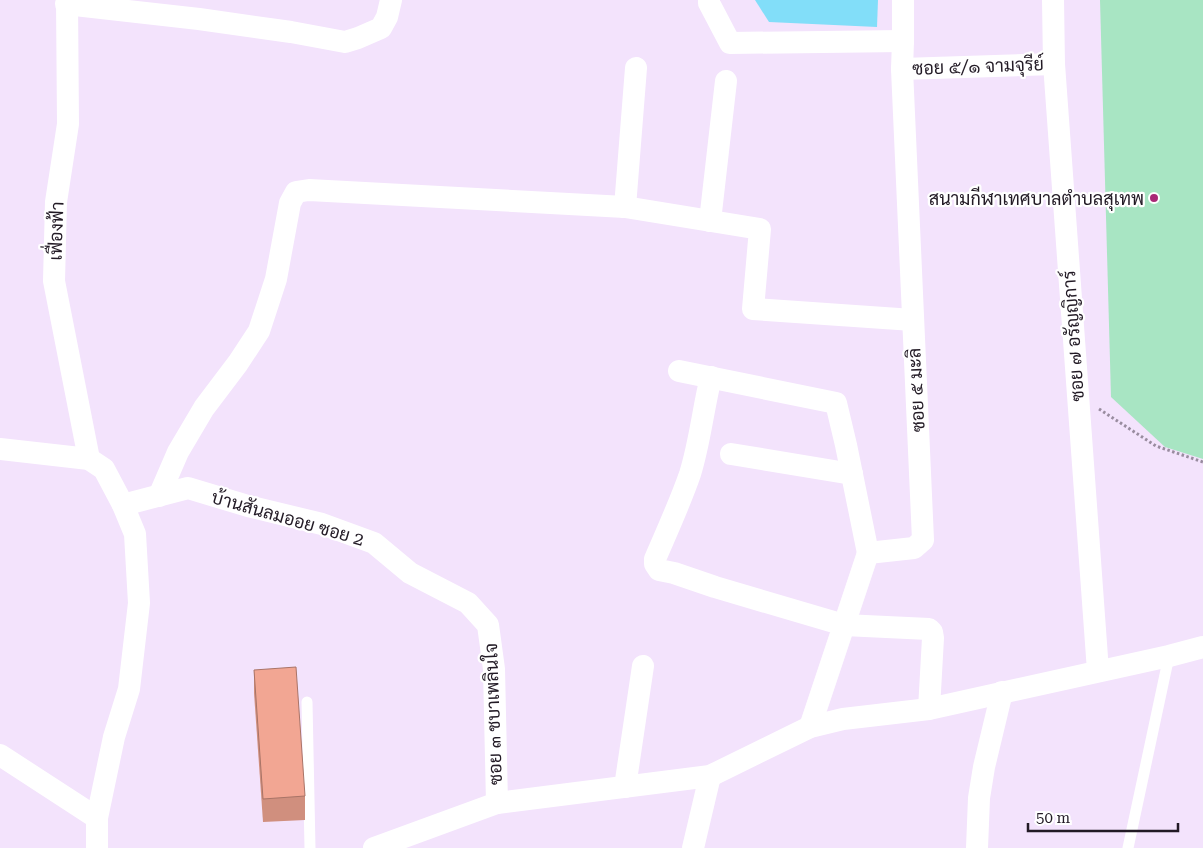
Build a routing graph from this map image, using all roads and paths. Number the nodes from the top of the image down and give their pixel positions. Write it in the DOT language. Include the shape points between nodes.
graph roads {
  1 [pos="391,0"];
  2 [pos="709,0"];
  3 [pos="903,0"];
  4 [pos="1053,0"];
  5 [pos="66,2"];
  6 [pos="903,41"];
  7 [pos="1054,64"];
  8 [pos="636,68"];
  9 [pos="902,69"];
  10 [pos="726,81"];
  11 [pos="625,207"];
  12 [pos="710,221"];
  13 [pos="913,320"];
  14 [pos="679,371"];
  15 [pos="711,377"];
  16 [pos="1078,395"];
  17 [pos="0,449"];
  18 [pos="731,454"];
  19 [pos="89,460"];
  20 [pos="1203,462"];
  21 [pos="852,474"];
  22 [pos="159,496"];
  23 [pos="123,505"];
  24 [pos="868,553"];
  25 [pos="844,624"];
  26 [pos="488,625"];
  27 [pos="1203,647"];
  28 [pos="1169,656"];
  29 [pos="644,666"];
  30 [pos="1098,671"];
  31 [pos="1002,692"];
  32 [pos="307,702"];
  33 [pos="929,708"];
  34 [pos="810,726"];
  35 [pos="0,755"];
  36 [pos="710,776"];
  37 [pos="625,787"];
  38 [pos="497,803"];
  39 [pos="97,818"];
  40 [pos="97,848"];
  41 [pos="310,848"];
  42 [pos="374,848"];
  43 [pos="693,848"];
  44 [pos="977,848"];
  45 [pos="1128,848"];
  1 -- 5 [label="street" via="380,28 345,42"];
  2 -- 6 [label="street" via="730,43"];
  3 -- 6 [label="street, ซอย ๕ มะลิ"];
  4 -- 7 [label="street, ซอย ๗ อรัญญิการ์"];
  5 -- 19 [label="street, เฟื่องฟ้า" via="68,124 56,202 54,281"];
  6 -- 9 [label="street, ซอย ๕ มะลิ"];
  7 -- 9 [label="street, ซอย ๕/๑ จามจุรีย์"];
  7 -- 16 [label="street, ซอย ๗ อรัญญิการ์"];
  8 -- 11 [label="street"];
  9 -- 13 [label="street, ซอย ๕ มะลิ"];
  10 -- 12 [label="street"];
  11 -- 12 [label="street"];
  11 -- 22 [label="street" via="309,190 296,192 290,203 276,279 259,331 200,415 178,452"];
  12 -- 13 [label="street" via="760,229 754,309"];
  13 -- 24 [label="street, ซอย ๕ มะลิ" via="922,540 914,548"];
  14 -- 15 [label="street"];
  15 -- 21 [label="street" via="836,402"];
  15 -- 25 [label="street" via="690,475 655,559 656,567"];
  16 -- 20 [label="path" via="1156,446"];
  16 -- 30 [label="street, ซอย ๗ อรัญญิการ์"];
  17 -- 19 [label="street"];
  18 -- 21 [label="street"];
  19 -- 23 [label="street" via="104,469"];
  21 -- 24 [label="street"];
  22 -- 23 [label="street, บ้านสันลมออย ซอย 2"];
  22 -- 26 [label="street, บ้านสันลมออย ซอย 2" via="188,488 322,524 374,543 410,573 468,603"];
  23 -- 39 [label="street" via="135,534 139,603 128,689"];
  24 -- 25 [label="street"];
  25 -- 33 [label="street" via="928,629 932,632"];
  25 -- 34 [label="street"];
  26 -- 38 [label="street, ซอย ๓ ชบาเพลินใจ" via="494,668"];
  27 -- 28 [label="street"];
  28 -- 30 [label="street"];
  28 -- 45 [label="lane"];
  29 -- 37 [label="street"];
  30 -- 31 [label="street"];
  31 -- 33 [label="street"];
  31 -- 44 [label="street" via="979,798"];
  32 -- 41 [label="lane"];
  33 -- 34 [label="street"];
  34 -- 36 [label="street"];
  35 -- 39 [label="street"];
  36 -- 37 [label="street"];
  36 -- 43 [label="street"];
  37 -- 38 [label="street"];
  38 -- 42 [label="street"];
  39 -- 40 [label="street"];
}
